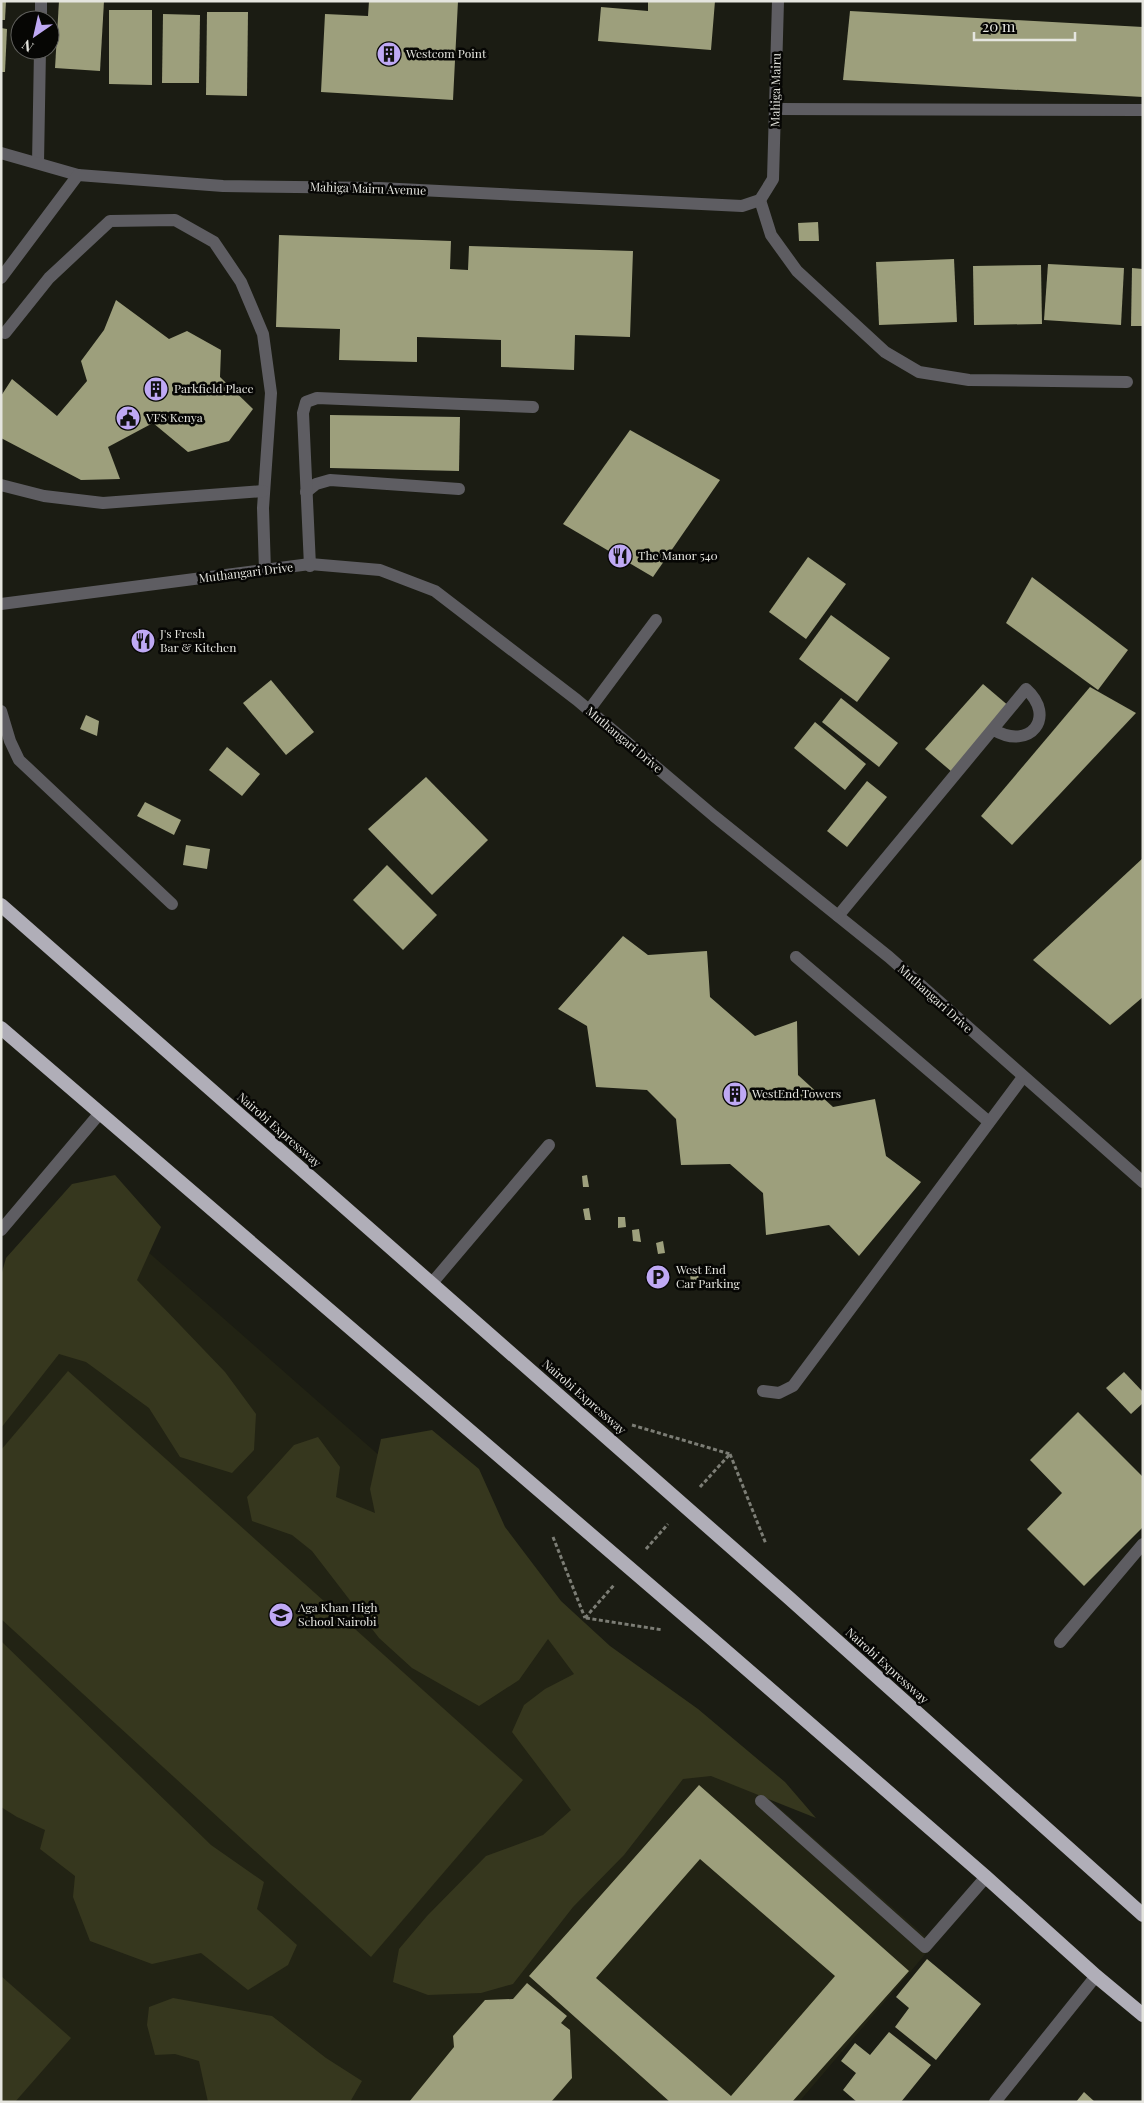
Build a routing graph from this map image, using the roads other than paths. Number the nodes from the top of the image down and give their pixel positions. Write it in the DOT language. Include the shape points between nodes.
graph roads {
  1 [pos="778,1"];
  2 [pos="40,60"];
  3 [pos="776,109"];
  4 [pos="1143,110"];
  5 [pos="1,152"];
  6 [pos="38,163"];
  7 [pos="78,175"];
  8 [pos="760,200"];
  9 [pos="1,278"];
  10 [pos="5,333"];
  11 [pos="1127,382"];
  12 [pos="533,407"];
  13 [pos="1,485"];
  14 [pos="459,489"];
  15 [pos="264,490"];
  16 [pos="306,492"];
  17 [pos="310,566"];
  18 [pos="265,571"];
  19 [pos="1,604"];
  20 [pos="656,620"];
  21 [pos="589,710"];
  22 [pos="1,711"];
  23 [pos="994,730"];
  24 [pos="172,904"];
  25 [pos="1,905"];
  26 [pos="838,916"];
  27 [pos="796,957"];
  28 [pos="1,1028"];
  29 [pos="1023,1077"];
  30 [pos="100,1113"];
  31 [pos="990,1122"];
  32 [pos="549,1145"];
  33 [pos="1143,1182"];
  34 [pos="1,1230"];
  35 [pos="432,1283"];
  36 [pos="763,1391"];
  37 [pos="1143,1544"];
  38 [pos="1060,1642"];
  39 [pos="761,1801"];
  40 [pos="986,1877"];
  41 [pos="1143,1915"];
  42 [pos="1096,1976"];
  43 [pos="1143,2015"];
  44 [pos="995,2102"];
  1 -- 3 [label="street, Mahiga Mairu"];
  2 -- 6 [label="street"];
  3 -- 4 [label="street"];
  3 -- 8 [label="street, Mahiga Mairu" via="773,179"];
  5 -- 6 [label="street, Mahiga Mairu Avenue"];
  6 -- 7 [label="street, Mahiga Mairu Avenue"];
  7 -- 8 [label="street, Mahiga Mairu Avenue" via="223,186 379,188 742,206"];
  7 -- 9 [label="street"];
  8 -- 11 [label="street" via="771,235 797,271 885,352 919,372 969,380"];
  10 -- 15 [label="street" via="49,278 110,220 175,220 214,242 241,282 263,334 271,394"];
  12 -- 16 [label="street" via="316,398 306,402 303,413"];
  13 -- 15 [label="street" via="44,496 103,503"];
  14 -- 16 [label="street" via="330,480 316,484"];
  15 -- 18 [label="street"];
  16 -- 17 [label="street"];
  17 -- 18 [label="street, Muthangari Drive"];
  17 -- 21 [label="street, Muthangari Drive" via="380,570 435,591"];
  18 -- 19 [label="street, Muthangari Drive"];
  20 -- 21 [label="street"];
  21 -- 26 [label="street, Muthangari Drive"];
  22 -- 24 [label="street" via="19,760"];
  23 -- 26 [label="street"];
  25 -- 35 [label="highway, Nairobi Expressway"];
  26 -- 29 [label="street, Muthangari Drive" via="889,957"];
  27 -- 31 [label="street"];
  28 -- 30 [label="highway"];
  29 -- 31 [label="street"];
  29 -- 33 [label="street, Muthangari Drive"];
  30 -- 34 [label="street"];
  30 -- 40 [label="highway"];
  31 -- 36 [label="street" via="793,1386 779,1393"];
  32 -- 35 [label="street"];
  35 -- 41 [label="highway, Nairobi Expressway"];
  37 -- 38 [label="street"];
  39 -- 40 [label="street" via="925,1947"];
  40 -- 42 [label="highway"];
  42 -- 43 [label="highway"];
  42 -- 44 [label="street"];
}
